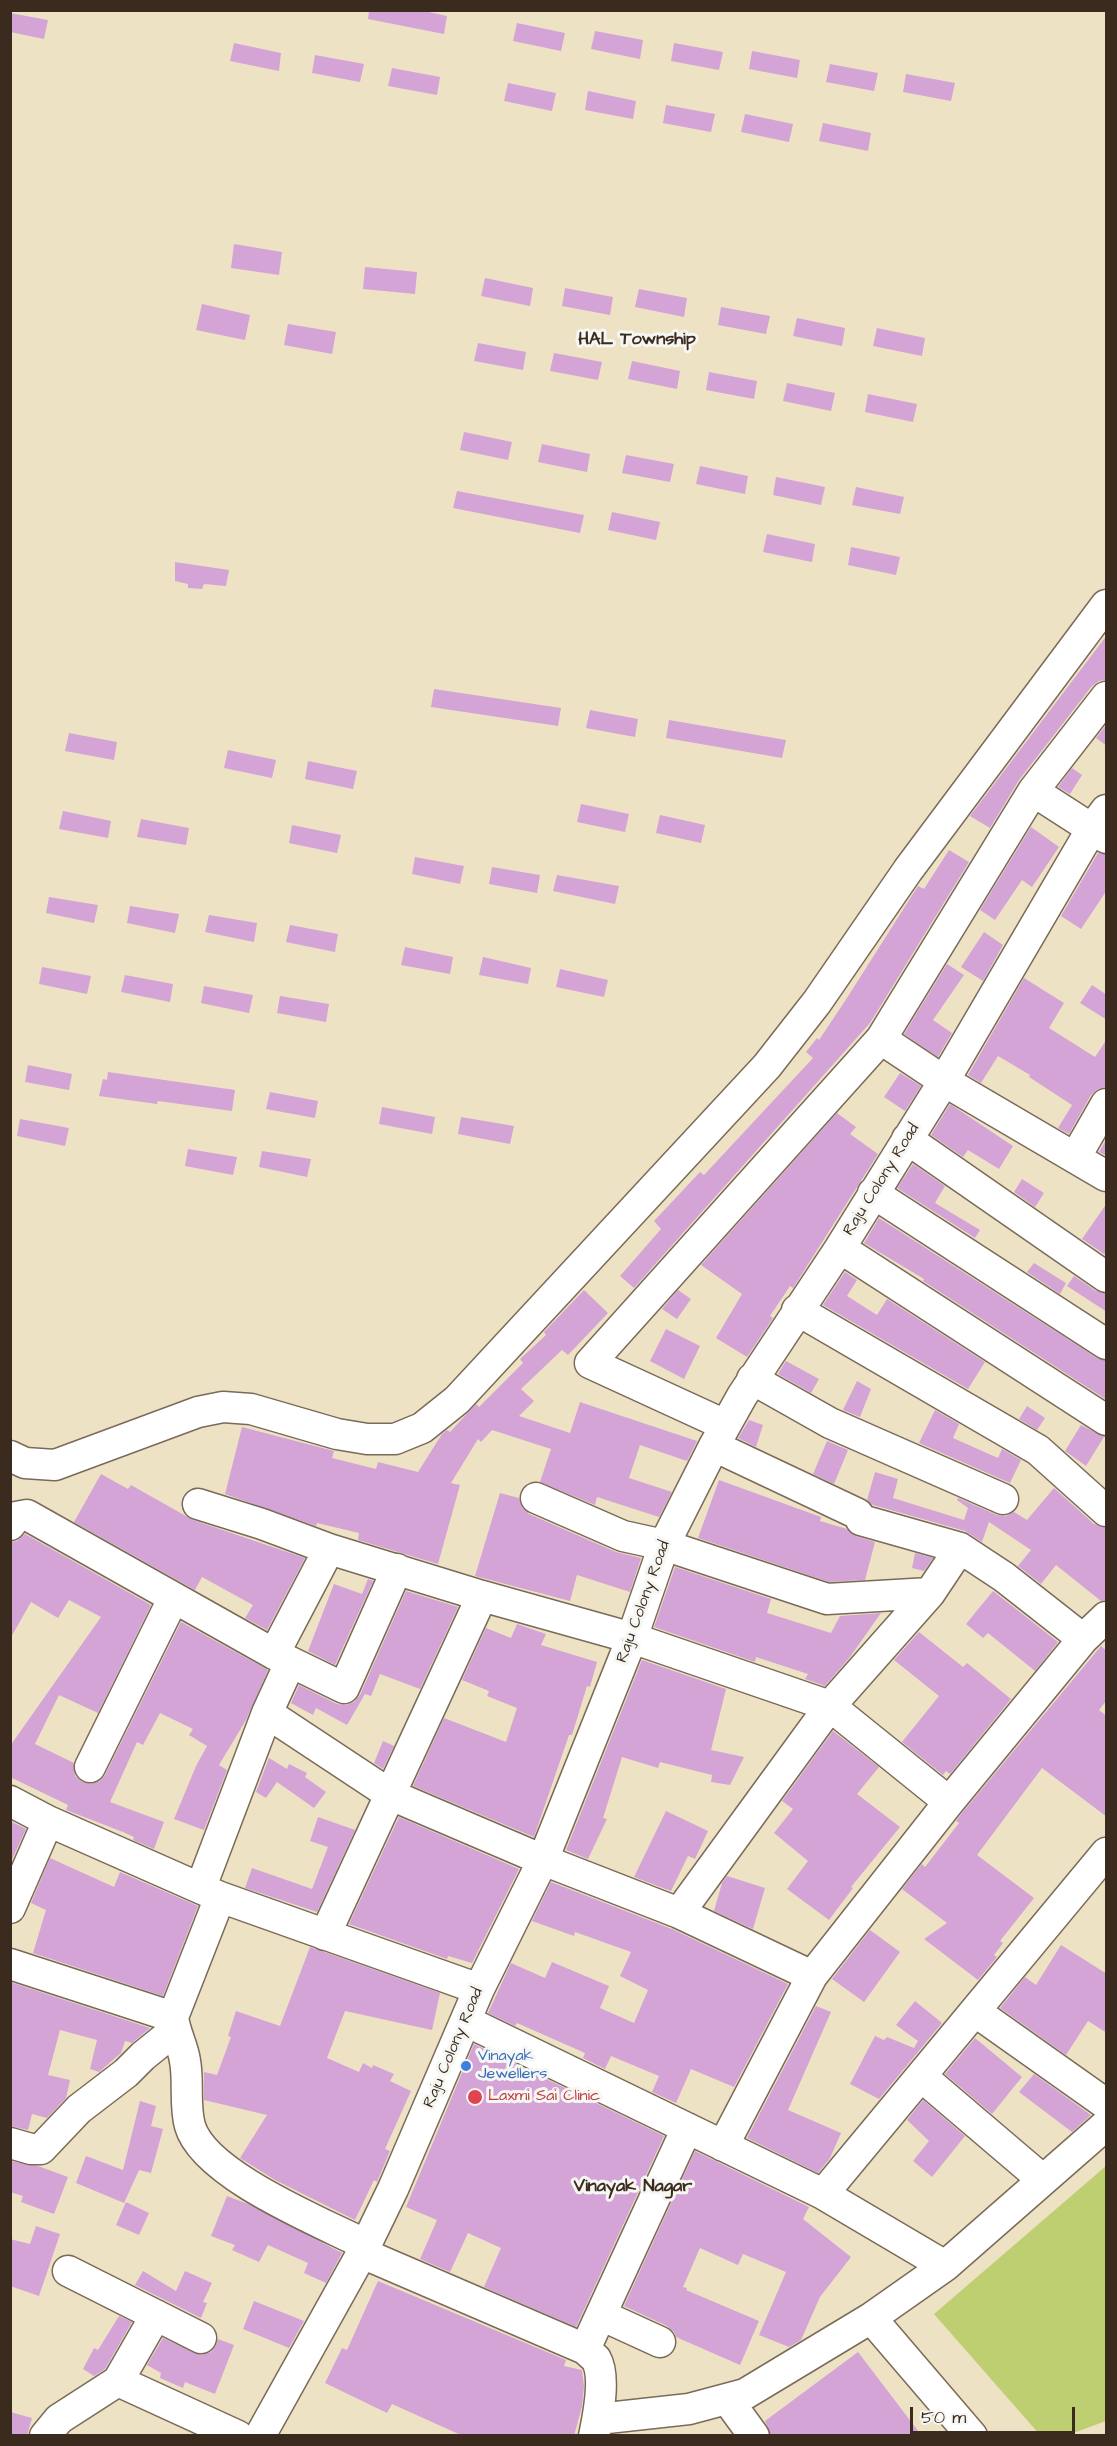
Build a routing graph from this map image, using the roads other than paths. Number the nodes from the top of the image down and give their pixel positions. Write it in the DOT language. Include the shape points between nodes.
graph roads {
  1 [pos="1107,604"];
  2 [pos="1107,697"];
  3 [pos="1033,791"];
  4 [pos="1101,826"];
  5 [pos="881,1039"];
  6 [pos="944,1081"];
  7 [pos="1107,1104"];
  8 [pos="908,1139"];
  9 [pos="1075,1158"];
  10 [pos="1107,1176"];
  11 [pos="873,1193"];
  12 [pos="840,1248"];
  13 [pos="1107,1277"];
  14 [pos="797,1310"];
  15 [pos="1107,1344"];
  16 [pos="752,1379"];
  17 [pos="1107,1420"];
  18 [pos="720,1436"];
  19 [pos="10,1456"];
  20 [pos="536,1498"];
  21 [pos="1004,1499"];
  22 [pos="198,1504"];
  23 [pos="1107,1511"];
  24 [pos="10,1525"];
  25 [pos="664,1545"];
  26 [pos="960,1548"];
  27 [pos="329,1549"];
  28 [pos="398,1569"];
  29 [pos="930,1593"];
  30 [pos="482,1596"];
  31 [pos="173,1599"];
  32 [pos="1098,1630"];
  33 [pos="632,1638"];
  34 [pos="282,1659"];
  35 [pos="830,1706"];
  36 [pos="267,1713"];
  37 [pos="90,1767"];
  38 [pos="391,1795"];
  39 [pos="10,1801"];
  40 [pos="949,1802"];
  41 [pos="48,1821"];
  42 [pos="1107,1853"];
  43 [pos="543,1860"];
  44 [pos="211,1892"];
  45 [pos="10,1908"];
  46 [pos="679,1913"];
  47 [pos="325,1935"];
  48 [pos="10,1964"];
  49 [pos="812,1976"];
  50 [pos="478,1989"];
  51 [pos="976,2013"];
  52 [pos="466,2021"];
  53 [pos="174,2024"];
  54 [pos="928,2082"];
  55 [pos="1107,2104"];
  56 [pos="1107,2125"];
  57 [pos="687,2127"];
  58 [pos="10,2143"];
  59 [pos="723,2146"];
  60 [pos="1043,2180"];
  61 [pos="823,2194"];
  62 [pos="364,2249"];
  63 [pos="945,2266"];
  64 [pos="68,2271"];
  65 [pos="156,2314"];
  66 [pos="601,2315"];
  67 [pos="871,2318"];
  68 [pos="201,2338"];
  69 [pos="660,2342"];
  70 [pos="585,2349"];
  71 [pos="118,2380"];
  72 [pos="727,2399"];
  73 [pos="596,2427"];
  74 [pos="45,2436"];
  75 [pos="238,2436"];
  76 [pos="260,2436"];
  77 [pos="754,2436"];
  78 [pos="972,2436"];
  1 -- 19 [label="street" via="767,1066 458,1400 422,1428 395,1439 367,1439 251,1409 223,1407 198,1412 55,1465 25,1463"];
  2 -- 3 [label="street"];
  3 -- 4 [label="street"];
  3 -- 5 [label="street"];
  4 -- 6 [label="street, Raju Colony Road"];
  5 -- 6 [label="street"];
  5 -- 18 [label="street" via="590,1363"];
  6 -- 8 [label="street, Raju Colony Road"];
  6 -- 9 [label="street"];
  7 -- 9 [label="street"];
  8 -- 11 [label="street, Raju Colony Road"];
  8 -- 13 [label="street"];
  9 -- 10 [label="street"];
  11 -- 12 [label="street, Raju Colony Road"];
  11 -- 15 [label="street"];
  12 -- 14 [label="street, Raju Colony Road"];
  12 -- 17 [label="street"];
  14 -- 16 [label="street, Raju Colony Road"];
  14 -- 23 [label="street" via="1038,1450"];
  16 -- 18 [label="street, Raju Colony Road"];
  16 -- 21 [label="street" via="830,1423"];
  18 -- 25 [label="street, Raju Colony Road"];
  18 -- 26 [label="street" via="858,1514 861,1520"];
  20 -- 25 [label="street" via="623,1536"];
  22 -- 27 [label="street"];
  24 -- 31 [label="street" via="16,1517 27,1515"];
  25 -- 29 [label="street" via="827,1599"];
  25 -- 33 [label="street, Raju Colony Road"];
  26 -- 29 [label="street"];
  26 -- 32 [label="street"];
  27 -- 28 [label="street"];
  27 -- 34 [label="street"];
  28 -- 30 [label="street"];
  28 -- 34 [label="street" via="344,1688"];
  29 -- 35 [label="street"];
  30 -- 33 [label="street"];
  30 -- 38 [label="street"];
  31 -- 34 [label="street"];
  31 -- 37 [label="street"];
  32 -- 40 [label="street"];
  33 -- 35 [label="street"];
  33 -- 43 [label="street, Raju Colony Road"];
  34 -- 36 [label="street"];
  35 -- 40 [label="street"];
  35 -- 46 [label="street"];
  36 -- 38 [label="street"];
  36 -- 44 [label="street"];
  38 -- 43 [label="street"];
  38 -- 47 [label="street"];
  39 -- 41 [label="street"];
  40 -- 49 [label="street"];
  41 -- 44 [label="street"];
  41 -- 45 [label="street"];
  42 -- 51 [label="street"];
  43 -- 46 [label="street"];
  43 -- 50 [label="street, Raju Colony Road"];
  44 -- 47 [label="street"];
  44 -- 53 [label="street"];
  46 -- 49 [label="street"];
  47 -- 50 [label="street"];
  48 -- 53 [label="street"];
  49 -- 59 [label="street"];
  50 -- 52 [label="street, Raju Colony Road"];
  51 -- 55 [label="street"];
  51 -- 61 [label="street"];
  52 -- 57 [label="street"];
  52 -- 62 [label="street, Raju Colony Road"];
  53 -- 58 [label="street" via="126,2073 79,2109 41,2149"];
  53 -- 62 [label="street" via="185,2061 190,2127 207,2155 240,2181"];
  54 -- 60 [label="street"];
  56 -- 60 [label="street"];
  57 -- 59 [label="street"];
  57 -- 66 [label="street"];
  59 -- 61 [label="street"];
  60 -- 63 [label="street"];
  61 -- 63 [label="street"];
  62 -- 70 [label="street"];
  62 -- 76 [label="street, Raju Colony Road"];
  63 -- 67 [label="street"];
  64 -- 65 [label="street"];
  65 -- 68 [label="street"];
  65 -- 71 [label="street"];
  66 -- 69 [label="street"];
  66 -- 70 [label="street"];
  67 -- 72 [label="street" via="745,2394"];
  67 -- 78 [label="street"];
  70 -- 73 [label="street" via="596,2360 601,2376"];
  71 -- 74 [label="street" via="59,2419"];
  71 -- 75 [label="street"];
  72 -- 73 [label="street"];
  72 -- 77 [label="street"];
}
